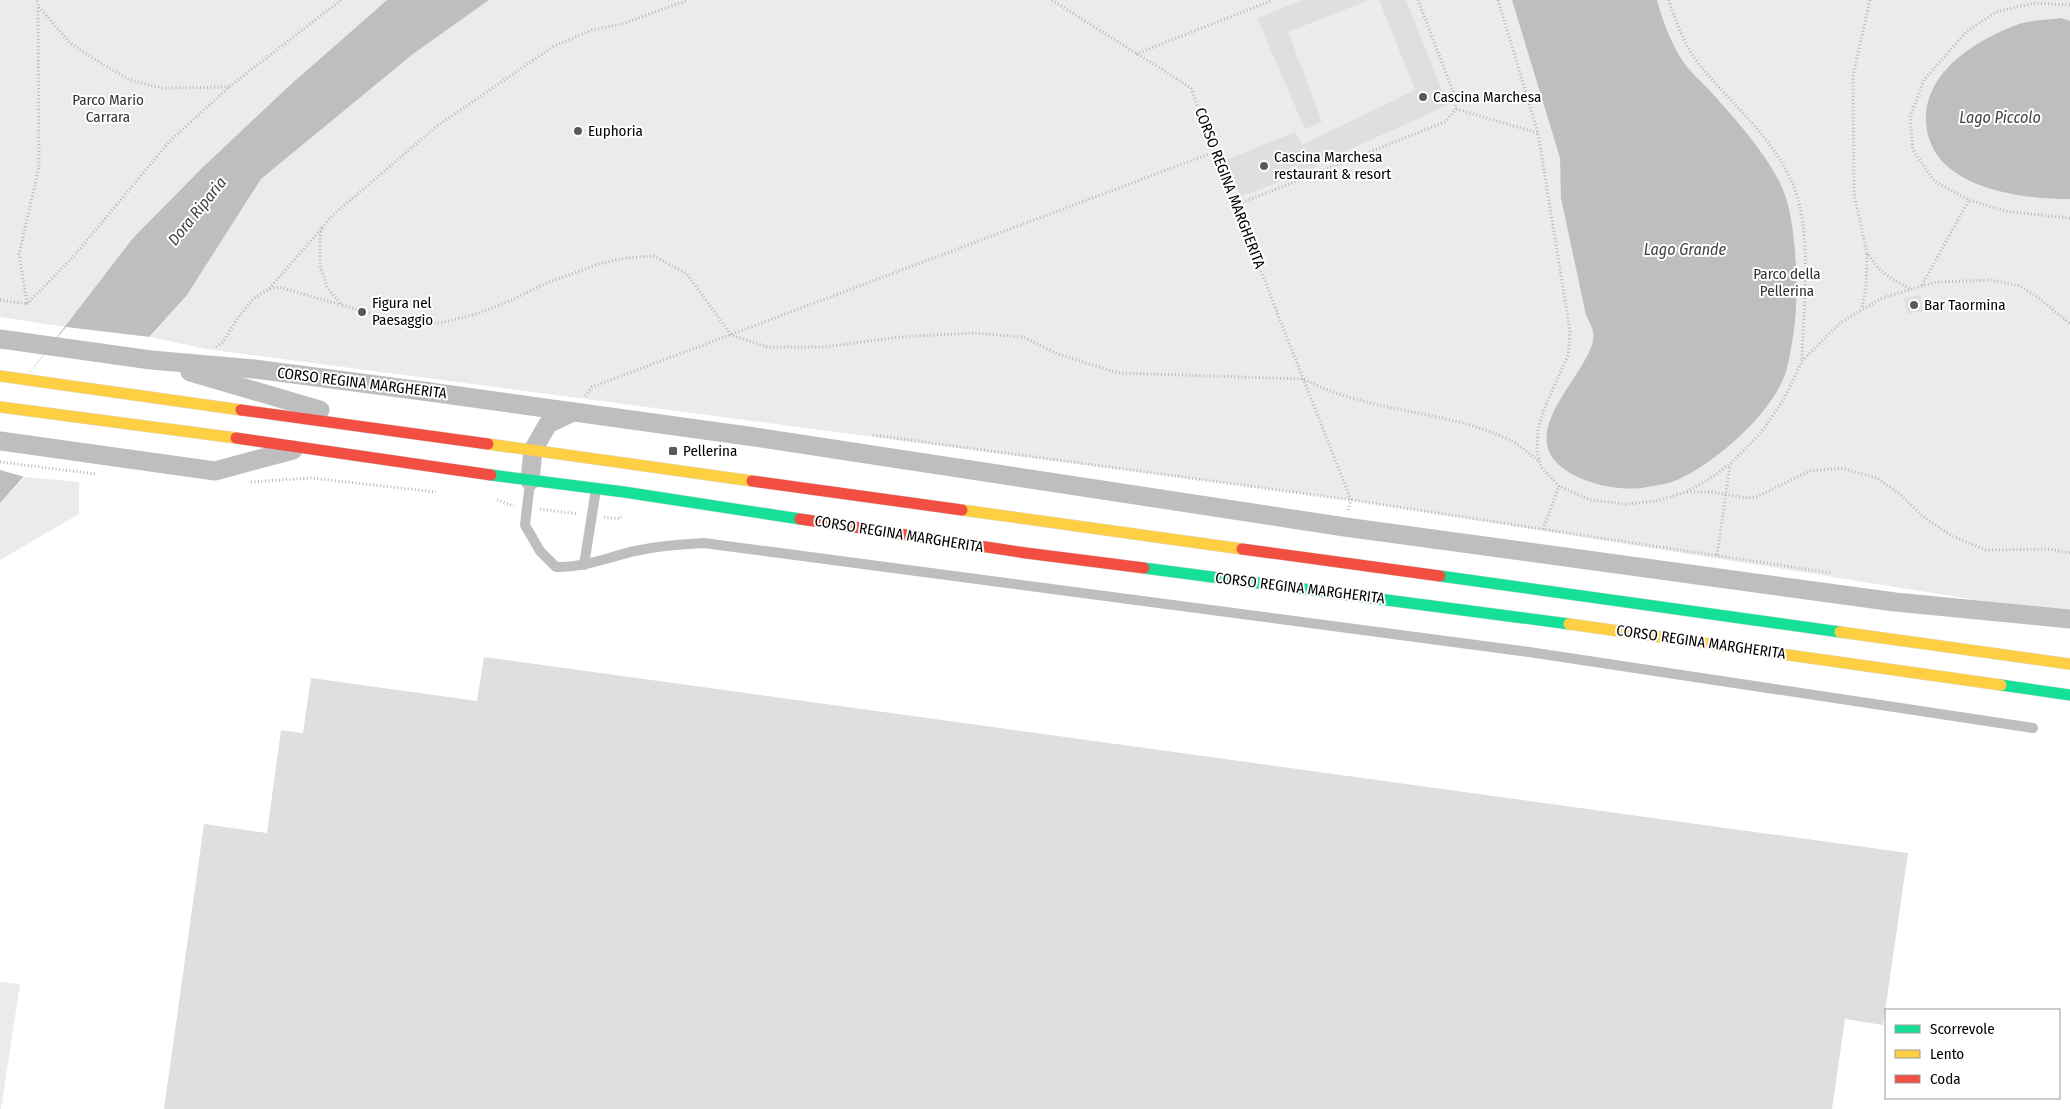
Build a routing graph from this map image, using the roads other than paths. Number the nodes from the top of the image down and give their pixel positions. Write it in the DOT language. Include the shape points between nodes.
graph roads {
  1 [pos="1,339"];
  2 [pos="151,360"];
  3 [pos="0,376"];
  4 [pos="579,400"];
  5 [pos="0,407"];
  6 [pos="388,431"];
  7 [pos="0,441"];
  8 [pos="299,448"];
  9 [pos="533,450"];
  10 [pos="530,481"];
  11 [pos="596,489"];
  12 [pos="584,565"];
  13 [pos="2070,619"];
  14 [pos="2070,653"];
  15 [pos="2024,658"];
  16 [pos="2070,664"];
  17 [pos="2070,695"];
  18 [pos="2033,728"];
  1 -- 2 [label="street, CORSO REGINA MARGHERITA"];
  2 -- 4 [label="street, CORSO REGINA MARGHERITA"];
  2 -- 6 [label="street, CORSO REGINA MARGHERITA"];
  3 -- 6 [label="main road, CORSO REGINA MARGHERITA"];
  4 -- 9 [label="street" via="548,424"];
  4 -- 13 [label="street, CORSO REGINA MARGHERITA" via="1345,527 1895,602"];
  5 -- 8 [label="main road, CORSO REGINA MARGHERITA"];
  6 -- 9 [label="main road, CORSO REGINA MARGHERITA"];
  7 -- 8 [label="street, CORSO REGINA MARGHERITA" via="215,471"];
  8 -- 10 [label="main road, CORSO REGINA MARGHERITA"];
  9 -- 10 [label="street"];
  9 -- 15 [label="main road, CORSO REGINA MARGHERITA"];
  10 -- 11 [label="main road, CORSO REGINA MARGHERITA"];
  10 -- 12 [label="lane" via="525,525 540,551 556,567"];
  11 -- 12 [label="lane"];
  11 -- 17 [label="main road, CORSO REGINA MARGHERITA" via="1026,553 1453,607"];
  12 -- 18 [label="lane" via="635,551 704,543 1528,652"];
  14 -- 15 [label="main road"];
  15 -- 16 [label="main road, CORSO REGINA MARGHERITA"];
}
